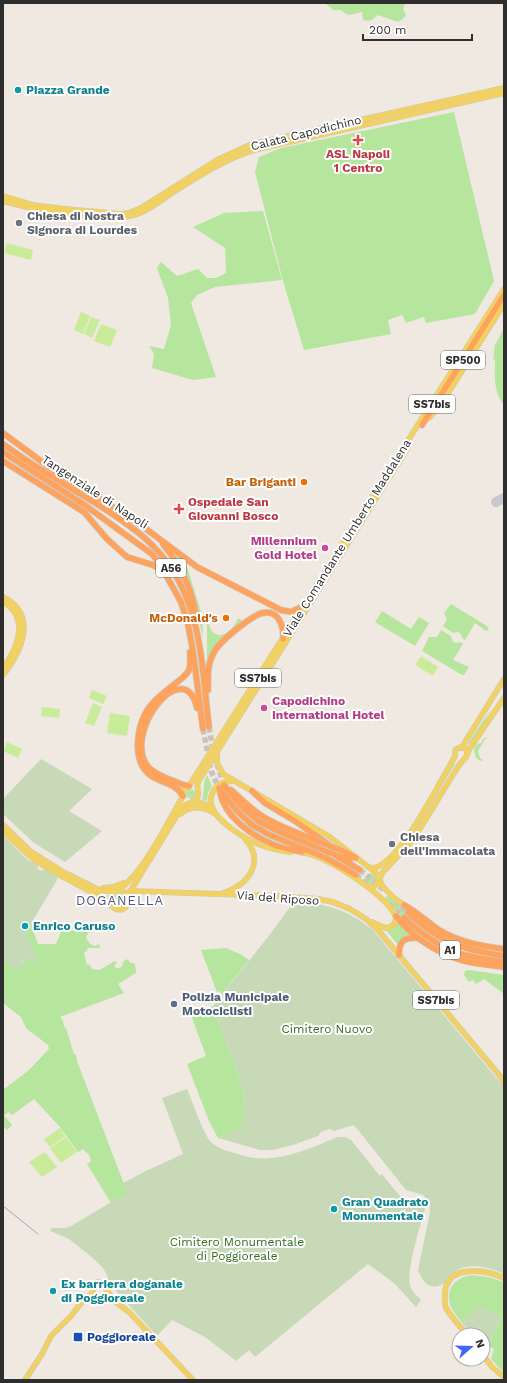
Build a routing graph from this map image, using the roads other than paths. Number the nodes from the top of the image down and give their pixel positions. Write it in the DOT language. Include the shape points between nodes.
graph roads {
  1 [pos="504,88"];
  2 [pos="504,93"];
  3 [pos="441,105"];
  4 [pos="3,196"];
  5 [pos="3,202"];
  6 [pos="14,202"];
  7 [pos="504,289"];
  8 [pos="504,295"];
  9 [pos="504,304"];
  10 [pos="422,425"];
  11 [pos="3,433"];
  12 [pos="3,444"];
  13 [pos="3,452"];
  14 [pos="3,461"];
  15 [pos="85,495"];
  16 [pos="79,504"];
  17 [pos="86,506"];
  18 [pos="361,519"];
  19 [pos="153,534"];
  20 [pos="107,539"];
  21 [pos="334,563"];
  22 [pos="168,577"];
  23 [pos="3,597"];
  24 [pos="3,602"];
  25 [pos="304,606"];
  26 [pos="188,624"];
  27 [pos="283,640"];
  28 [pos="199,646"];
  29 [pos="6,667"];
  30 [pos="3,675"];
  31 [pos="504,679"];
  32 [pos="504,698"];
  33 [pos="207,710"];
  34 [pos="209,727"];
  35 [pos="462,747"];
  36 [pos="217,752"];
  37 [pos="467,753"];
  38 [pos="455,756"];
  39 [pos="463,760"];
  40 [pos="233,781"];
  41 [pos="189,786"];
  42 [pos="221,787"];
  43 [pos="197,789"];
  44 [pos="252,791"];
  45 [pos="183,796"];
  46 [pos="192,802"];
  47 [pos="212,808"];
  48 [pos="216,815"];
  49 [pos="176,817"];
  50 [pos="3,825"];
  51 [pos="3,831"];
  52 [pos="243,837"];
  53 [pos="302,852"];
  54 [pos="356,858"];
  55 [pos="368,867"];
  56 [pos="356,875"];
  57 [pos="130,880"];
  58 [pos="379,880"];
  59 [pos="92,886"];
  60 [pos="366,886"];
  61 [pos="117,890"];
  62 [pos="130,890"];
  63 [pos="220,894"];
  64 [pos="391,895"];
  65 [pos="385,903"];
  66 [pos="111,904"];
  67 [pos="404,905"];
  68 [pos="408,913"];
  69 [pos="396,916"];
  70 [pos="404,918"];
  71 [pos="366,919"];
  72 [pos="418,938"];
  73 [pos="504,949"];
  74 [pos="399,955"];
  75 [pos="504,956"];
  76 [pos="504,962"];
  77 [pos="504,968"];
  78 [pos="504,1083"];
  79 [pos="504,1278"];
  80 [pos="461,1327"];
  81 [pos="491,1366"];
  82 [pos="504,1377"];
  83 [pos="25,1380"];
  84 [pos="193,1380"];
  1 -- 3 [label="main road, Calata Capodichino"];
  2 -- 3 [label="main road, Calata Capodichino"];
  3 -- 6 [label="main road, Calata Capodichino" via="253,147 198,174 142,210 129,213 65,212"];
  4 -- 6 [label="main road, Calata Capodichino"];
  5 -- 6 [label="main road, Calata Capodichino"];
  7 -- 18 [label="main road, Viale Comandante Umberto Maddalena / SS7bis"];
  8 -- 10 [label="highway, SP500"];
  9 -- 10 [label="main road, Viale Comandante Umberto Maddalena / SS7bis" via="440,406"];
  10 -- 18 [label="main road, Viale Comandante Umberto Maddalena / SS7bis"];
  11 -- 15 [label="highway"];
  12 -- 15 [label="highway, Tangenziale di Napoli"];
  13 -- 16 [label="highway, Tangenziale di Napoli / A56"];
  14 -- 16 [label="highway"];
  15 -- 19 [label="highway" via="126,515"];
  15 -- 28 [label="highway, Tangenziale di Napoli / A56" via="134,528 165,560 187,598"];
  16 -- 17 [label="highway, Tangenziale di Napoli / A56"];
  16 -- 20 [label="highway"];
  17 -- 20 [label="highway"];
  17 -- 22 [label="highway, Tangenziale di Napoli / A56" via="152,554"];
  18 -- 21 [label="main road, Viale Comandante Umberto Maddalena / SS7bis"];
  19 -- 25 [label="highway" via="197,567 281,610 295,611"];
  19 -- 28 [label="highway" via="173,558 188,585 196,613"];
  20 -- 22 [label="highway, Tangenziale di Napoli" via="127,557 157,567"];
  21 -- 25 [label="main road, Viale Comandante Umberto Maddalena / SS7bis"];
  21 -- 36 [label="main road, Viale Comandante Umberto Maddalena / SS7bis"];
  22 -- 26 [label="highway, Tangenziale di Napoli / A56" via="181,602"];
  23 -- 29 [label="main road" via="17,608 24,626 22,639"];
  24 -- 29 [label="main road" via="12,608 20,626"];
  25 -- 27 [label="main road, Viale Comandante Umberto Maddalena / SS7bis"];
  26 -- 41 [label="highway, Tangenziale di Napoli / A56" via="203,729 193,696 179,689 158,704 148,719 144,732 143,754 149,768"];
  26 -- 45 [label="highway" via="189,671 153,702 144,716 138,742 140,760 146,771 176,787"];
  27 -- 33 [label="highway" via="280,621 274,614 267,613 258,616 222,640 208,666"];
  27 -- 41 [label="main road, Viale Comandante Umberto Maddalena / SS7bis"];
  28 -- 33 [label="highway, Tangenziale di Napoli / A56"];
  29 -- 30 [label="main road"];
  31 -- 35 [label="main road"];
  32 -- 37 [label="main road"];
  33 -- 34 [label="highway, Tangenziale di Napoli / A56"];
  35 -- 37 [label="main road"];
  35 -- 38 [label="main road" via="456,749"];
  36 -- 40 [label="main road" via="220,771"];
  36 -- 43 [label="main road, Viale Comandante Umberto Maddalena / SS7bis" via="198,782"];
  37 -- 39 [label="main road"];
  38 -- 39 [label="main road"];
  38 -- 55 [label="main road" via="405,841 383,864 377,868"];
  39 -- 58 [label="main road" via="413,840 383,872"];
  40 -- 44 [label="main road"];
  40 -- 47 [label="main road" via="220,784 213,790 210,799"];
  41 -- 43 [label="main road"];
  41 -- 45 [label="main road, Viale Comandante Umberto Maddalena / SS7bis" via="184,790"];
  42 -- 44 [label="highway" via="258,821 333,854 359,869 322,839 265,803"];
  42 -- 53 [label="highway" via="224,806 245,827 273,845"];
  42 -- 54 [label="highway, bridge" via="275,824"];
  42 -- 56 [label="highway" via="237,812 252,825 326,858"];
  43 -- 46 [label="main road, Viale Comandante Umberto Maddalena / SS7bis" via="199,795"];
  44 -- 54 [label="main road" via="330,837"];
  45 -- 46 [label="main road" via="185,800"];
  45 -- 57 [label="main road, Viale Comandante Umberto Maddalena / SS7bis"];
  46 -- 47 [label="main road"];
  46 -- 49 [label="main road, Viale Comandante Umberto Maddalena / SS7bis" via="184,806"];
  47 -- 48 [label="main road"];
  48 -- 49 [label="main road" via="196,807 185,810"];
  48 -- 52 [label="main road"];
  49 -- 62 [label="main road, Viale Comandante Umberto Maddalena / SS7bis"];
  50 -- 59 [label="main road" via="38,856"];
  51 -- 66 [label="main road" via="36,860"];
  52 -- 53 [label="main road" via="272,849"];
  52 -- 63 [label="main road" via="253,853 254,864 251,874 240,886"];
  53 -- 60 [label="main road" via="330,864"];
  54 -- 55 [label="main road"];
  55 -- 58 [label="main road" via="378,875"];
  57 -- 59 [label="main road" via="113,887"];
  57 -- 61 [label="main road, Viale Comandante Umberto Maddalena"];
  58 -- 60 [label="main road" via="373,887"];
  58 -- 64 [label="main road" via="382,887"];
  59 -- 61 [label="main road" via="99,890"];
  60 -- 65 [label="main road"];
  61 -- 62 [label="main road"];
  61 -- 66 [label="main road" via="110,898"];
  62 -- 63 [label="main road, Via del Riposo"];
  62 -- 66 [label="main road" via="129,903 124,908 116,908"];
  63 -- 71 [label="main road, Via del Riposo / SS7bis" via="318,899 350,909"];
  64 -- 65 [label="main road" via="384,896"];
  64 -- 67 [label="main road"];
  65 -- 69 [label="main road"];
  67 -- 73 [label="highway" via="428,923 452,936 476,945"];
  68 -- 75 [label="highway, A1" via="425,928 450,943"];
  69 -- 71 [label="main road" via="395,923 386,928"];
  69 -- 72 [label="highway"];
  70 -- 76 [label="highway, A1" via="424,936 448,949"];
  71 -- 74 [label="main road, Via del Riposo / SS7bis"];
  72 -- 74 [label="highway" via="407,938 402,942"];
  72 -- 77 [label="highway" via="460,960"];
  74 -- 78 [label="main road, Via del Riposo / SS7bis"];
  79 -- 80 [label="main road" via="483,1271 461,1272 452,1277 445,1288 444,1302 446,1309"];
  81 -- 82 [label="main road"];
  83 -- 84 [label="main road" via="51,1336 92,1293 97,1282 101,1283 117,1303 129,1312"];
}
